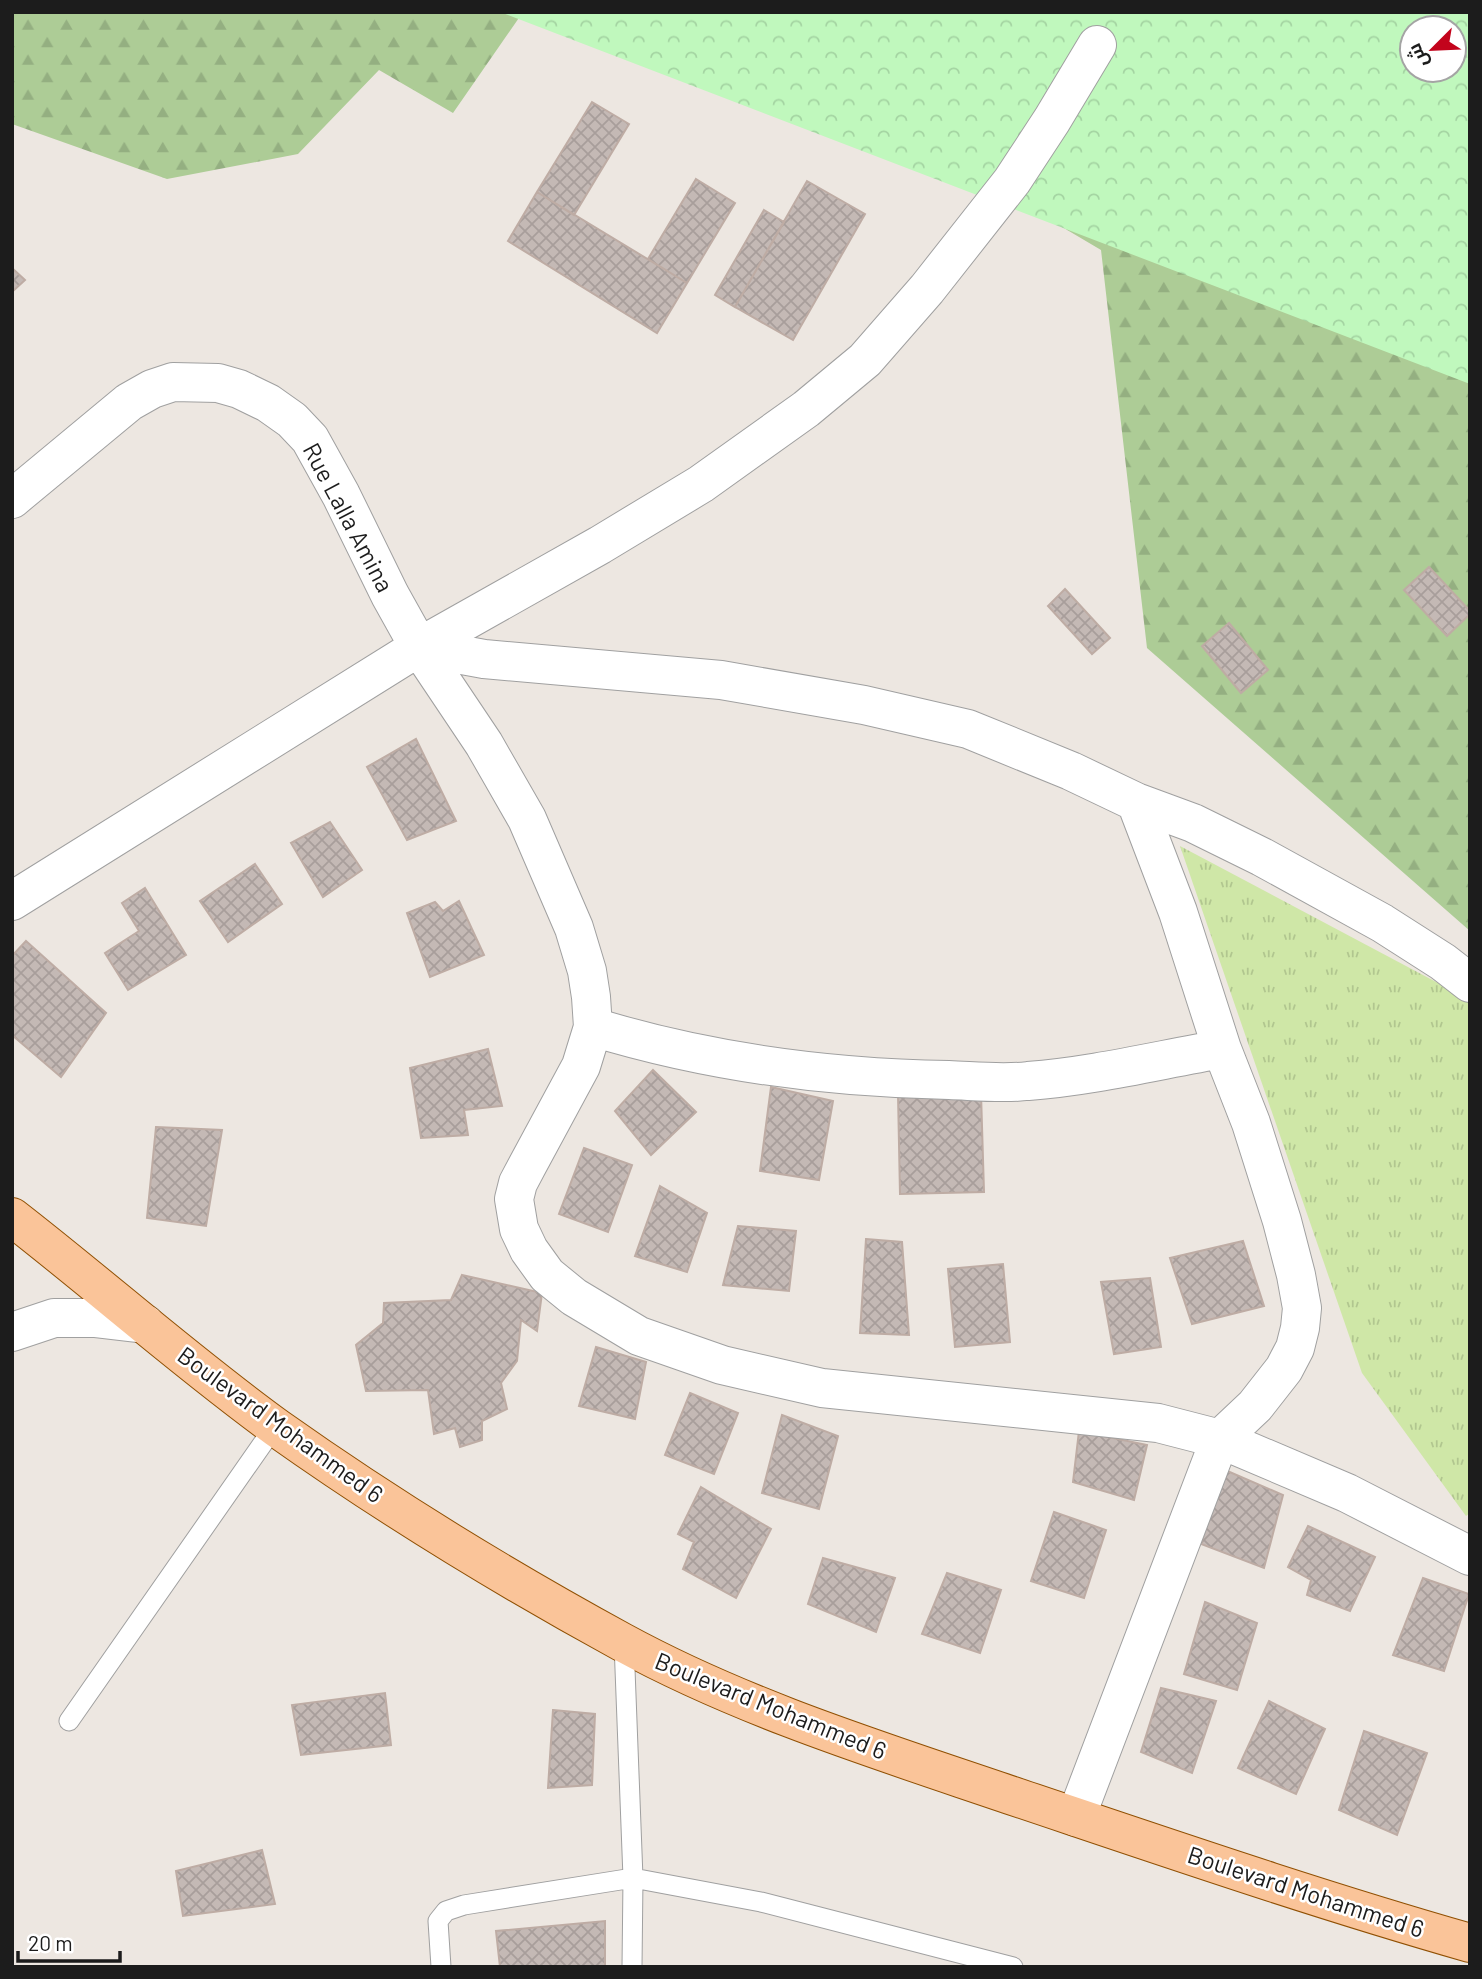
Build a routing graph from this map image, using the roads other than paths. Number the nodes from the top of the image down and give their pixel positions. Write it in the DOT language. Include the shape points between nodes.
graph roads {
  1 [pos="1097,45"];
  2 [pos="12,499"];
  3 [pos="419,646"];
  4 [pos="1136,802"];
  5 [pos="12,901"];
  6 [pos="1470,983"];
  7 [pos="593,1027"];
  8 [pos="1222,1049"];
  9 [pos="12,1217"];
  10 [pos="145,1324"];
  11 [pos="12,1332"];
  12 [pos="275,1426"];
  13 [pos="1220,1439"];
  14 [pos="1467,1551"];
  15 [pos="624,1643"];
  16 [pos="69,1721"];
  17 [pos="1076,1817"];
  18 [pos="633,1878"];
  19 [pos="1470,1943"];
  20 [pos="441,1967"];
  21 [pos="632,1967"];
  22 [pos="1013,1967"];
  1 -- 3 [label="street" via="1012,181 865,360 806,409 701,484"];
  2 -- 3 [label="street, Rue Lalla Amina" via="88,433 152,389 199,381 239,389 268,402 310,439"];
  3 -- 4 [label="street" via="484,659 721,680 864,705 968,729"];
  3 -- 5 [label="street"];
  3 -- 7 [label="street, Rue Lalla Amina" via="527,819 574,928 592,997"];
  4 -- 6 [label="street" via="1193,823 1321,888"];
  4 -- 8 [label="street"];
  7 -- 8 [label="street" via="712,1057 881,1079 1027,1082"];
  7 -- 13 [label="street" via="581,1066 518,1183 514,1199 519,1229 530,1250 547,1275 574,1297 639,1336 722,1365 810,1385 1158,1423"];
  8 -- 13 [label="street" via="1282,1222 1302,1308 1295,1348 1284,1369 1255,1406"];
  9 -- 10 [label="main road, Boulevard Mohammed 6"];
  10 -- 11 [label="street" via="54,1318"];
  10 -- 12 [label="main road, Boulevard Mohammed 6"];
  12 -- 15 [label="main road, Boulevard Mohammed 6" via="510,1578"];
  12 -- 16 [label="lane"];
  13 -- 14 [label="street"];
  13 -- 17 [label="street"];
  15 -- 17 [label="main road, Boulevard Mohammed 6" via="726,1692 832,1734"];
  15 -- 18 [label="lane"];
  17 -- 19 [label="main road, Boulevard Mohammed 6"];
  18 -- 20 [label="lane" via="446,1911 438,1922"];
  18 -- 21 [label="lane"];
  18 -- 22 [label="lane" via="761,1902"];
}
